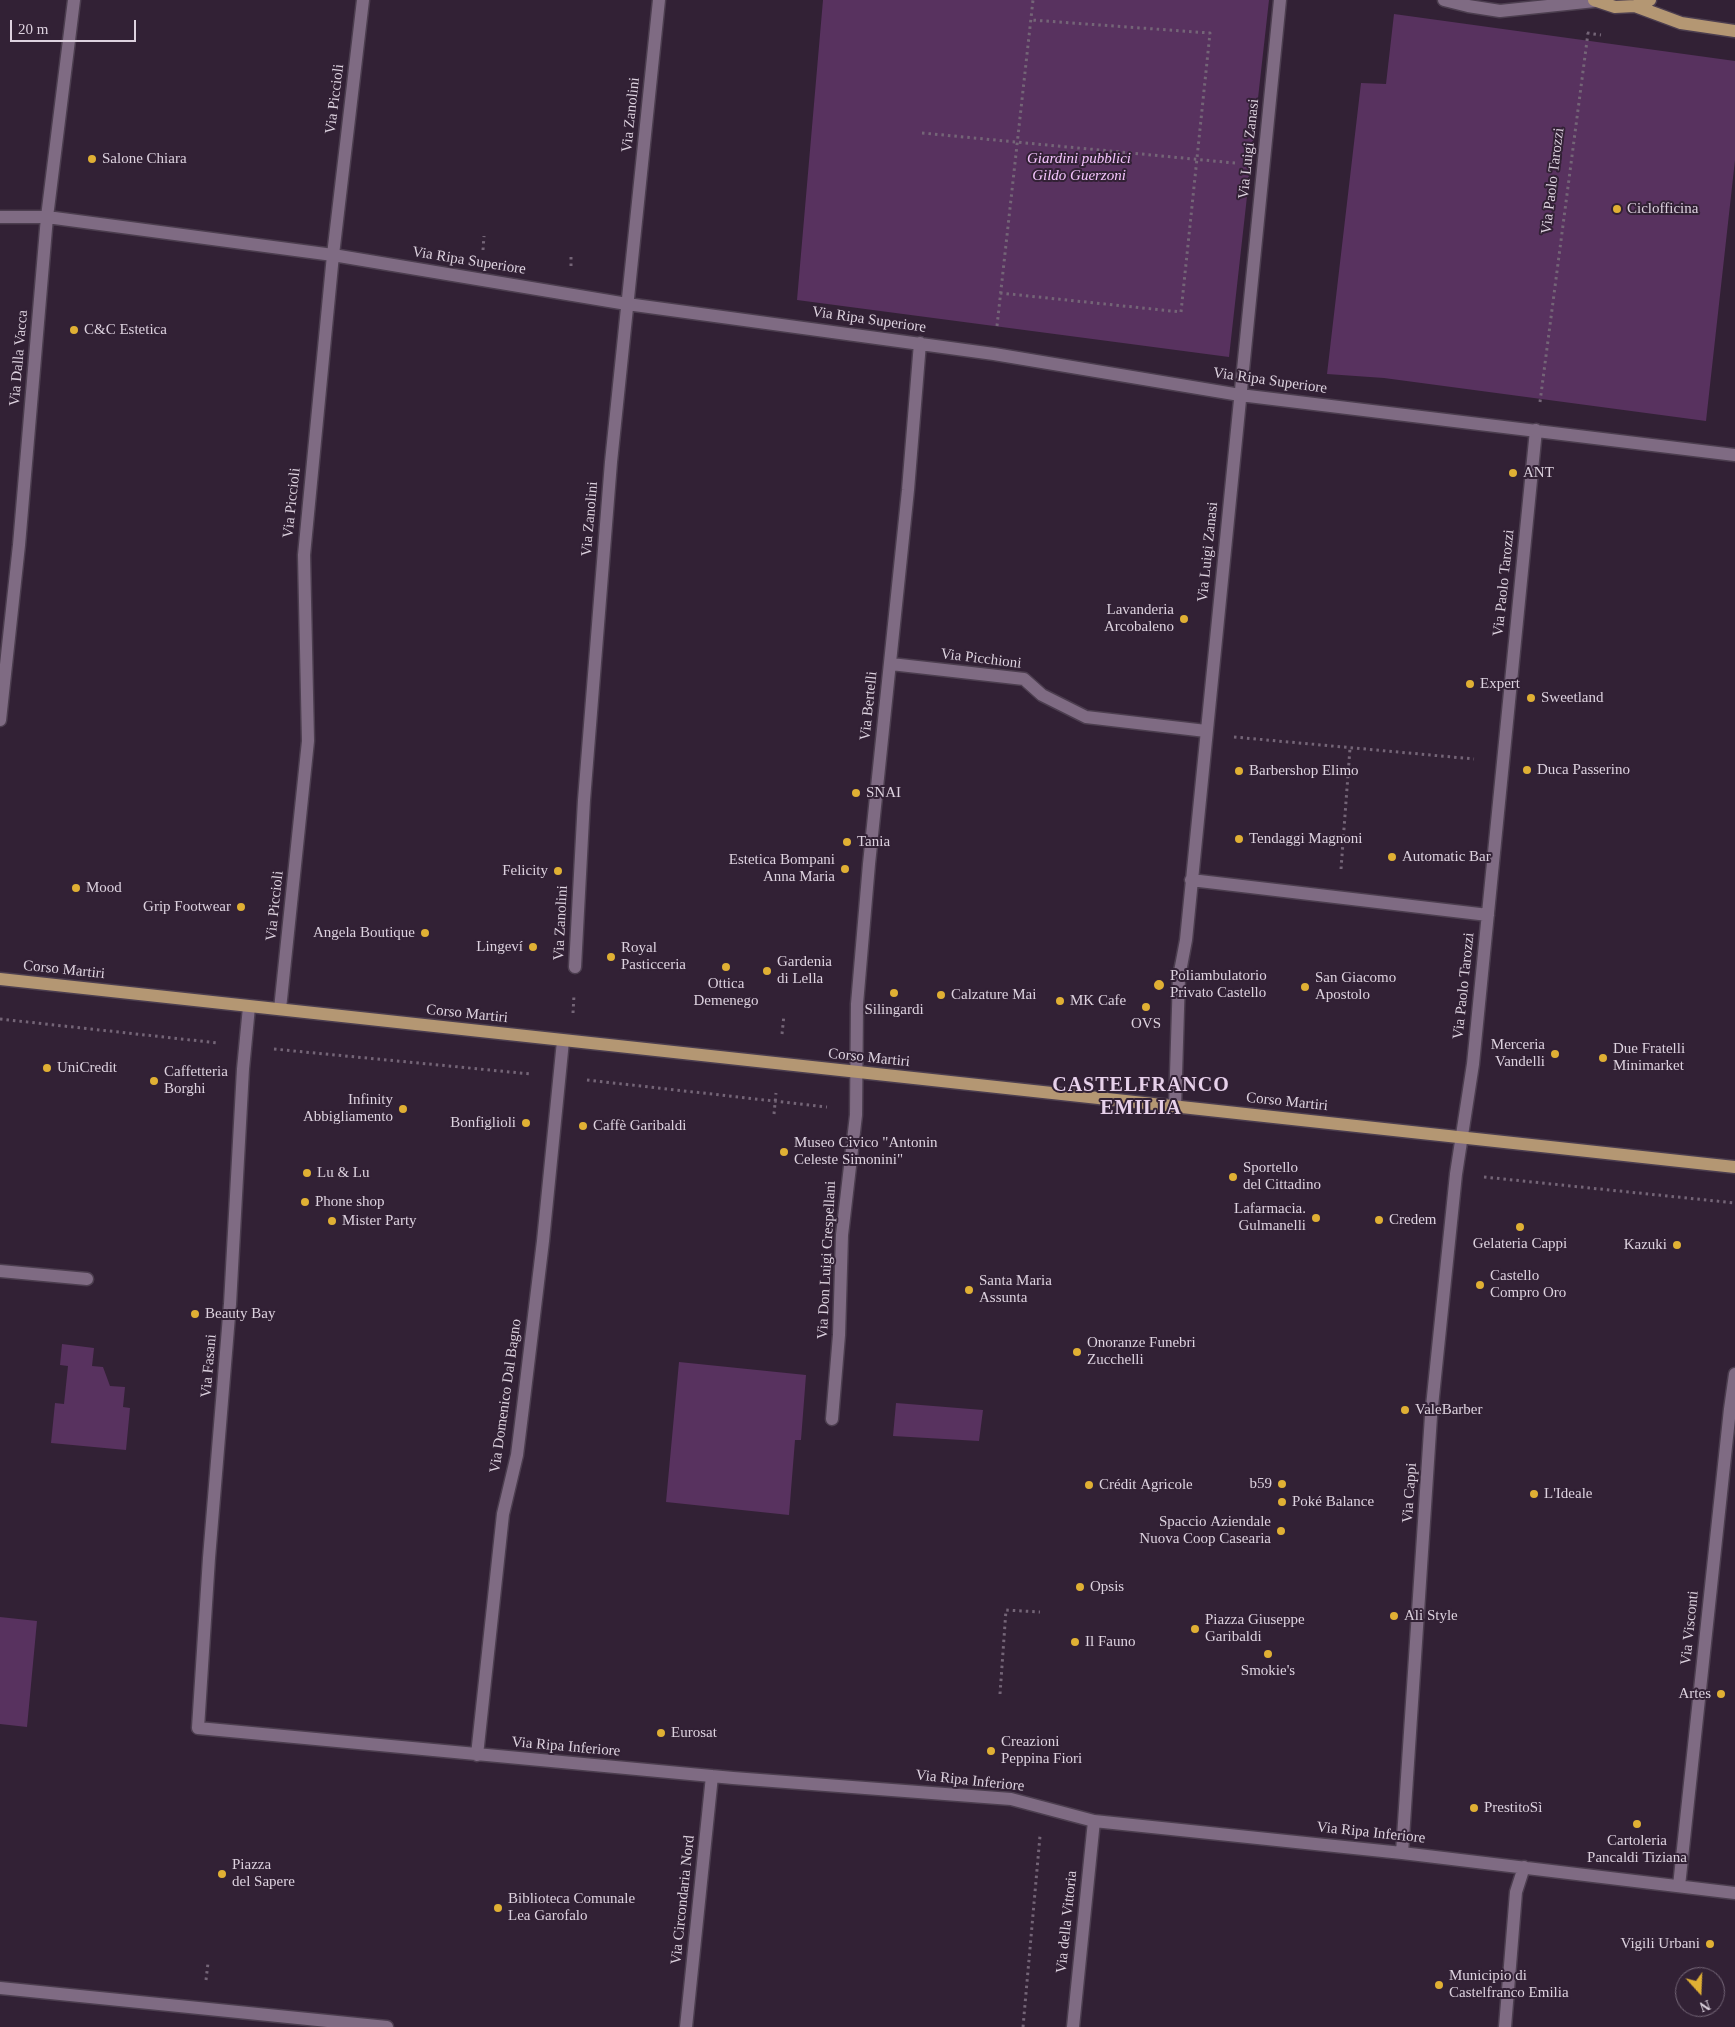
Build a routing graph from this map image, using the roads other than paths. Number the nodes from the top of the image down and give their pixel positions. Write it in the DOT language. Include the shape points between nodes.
graph roads {
  1 [pos="74,0"];
  2 [pos="363,0"];
  3 [pos="659,0"];
  4 [pos="1280,0"];
  5 [pos="1444,0"];
  6 [pos="1650,0"];
  7 [pos="1594,1"];
  8 [pos="1635,6"];
  9 [pos="1735,31"];
  10 [pos="0,217"];
  11 [pos="48,218"];
  12 [pos="333,255"];
  13 [pos="627,304"];
  14 [pos="920,344"];
  15 [pos="1240,395"];
  16 [pos="1536,430"];
  17 [pos="1735,455"];
  18 [pos="890,664"];
  19 [pos="0,720"];
  20 [pos="1206,733"];
  21 [pos="1191,880"];
  22 [pos="1488,915"];
  23 [pos="575,967"];
  24 [pos="0,979"];
  25 [pos="249,1006"];
  26 [pos="280,1010"];
  27 [pos="567,1041"];
  28 [pos="856,1073"];
  29 [pos="1176,1107"];
  30 [pos="1462,1137"];
  31 [pos="1735,1167"];
  32 [pos="0,1271"];
  33 [pos="87,1279"];
  34 [pos="1735,1374"];
  35 [pos="832,1419"];
  36 [pos="198,1728"];
  37 [pos="477,1755"];
  38 [pos="712,1776"];
  39 [pos="1094,1821"];
  40 [pos="1402,1853"];
  41 [pos="1524,1867"];
  42 [pos="1679,1886"];
  43 [pos="1735,1893"];
  44 [pos="0,1988"];
  45 [pos="386,2027"];
  46 [pos="686,2027"];
  47 [pos="1073,2027"];
  48 [pos="1505,2027"];
  1 -- 11 [label="street, Via Dalla Vacca"];
  2 -- 12 [label="street, Via Piccioli"];
  3 -- 13 [label="street, Via Zanolini"];
  4 -- 15 [label="street, Via Luigi Zanasi"];
  5 -- 7 [label="street" via="1500,10"];
  6 -- 8 [label="main road"];
  7 -- 8 [label="main road" via="1615,7"];
  8 -- 9 [label="main road" via="1681,23"];
  10 -- 11 [label="street, Via Ripa Superiore"];
  11 -- 12 [label="street, Via Ripa Superiore"];
  11 -- 19 [label="street, Via Dalla Vacca"];
  12 -- 13 [label="street, Via Ripa Superiore"];
  12 -- 26 [label="street, Via Piccioli" via="304,555 308,741"];
  13 -- 14 [label="street, Via Ripa Superiore"];
  13 -- 23 [label="street, Via Zanolini" via="595,648"];
  14 -- 15 [label="street, Via Ripa Superiore"];
  14 -- 18 [label="street, Via Bertelli"];
  15 -- 16 [label="street, Via Ripa Superiore"];
  15 -- 20 [label="street, Via Luigi Zanasi"];
  16 -- 17 [label="street, Via Ripa Superiore"];
  16 -- 22 [label="street, Via Paolo Tarozzi"];
  18 -- 20 [label="street, Via Picchioni" via="1024,679 1042,695 1086,717"];
  18 -- 28 [label="street, Via Bertelli" via="857,1004"];
  20 -- 21 [label="street, Via Luigi Zanasi"];
  21 -- 22 [label="street"];
  21 -- 29 [label="street, Via Luigi Zanasi" via="1179,977"];
  22 -- 30 [label="street, Via Paolo Tarozzi"];
  24 -- 25 [label="main road, Corso Martiri"];
  25 -- 26 [label="main road, Corso Martiri"];
  25 -- 36 [label="street, Via Fasani"];
  26 -- 27 [label="main road, Corso Martiri"];
  27 -- 28 [label="main road, Corso Martiri"];
  27 -- 37 [label="street, Via Domenico Dal Bagno" via="559,1077 517,1455 503,1514"];
  28 -- 29 [label="main road, Corso Martiri"];
  28 -- 35 [label="street, Via Don Luigi Crespellani" via="856,1115 842,1235"];
  29 -- 30 [label="main road, Corso Martiri"];
  30 -- 31 [label="main road, Corso Martiri"];
  30 -- 40 [label="street, Via Cappi" via="1431,1416"];
  32 -- 33 [label="street"];
  34 -- 42 [label="street, Via Visconti"];
  36 -- 37 [label="street, Via Ripa Inferiore"];
  37 -- 38 [label="street, Via Ripa Inferiore"];
  38 -- 39 [label="street, Via Ripa Inferiore" via="1011,1799"];
  38 -- 46 [label="street, Via Circondaria Nord"];
  39 -- 40 [label="street, Via Ripa Inferiore"];
  39 -- 47 [label="street, Via della Vittoria"];
  40 -- 41 [label="street, Via Ripa Inferiore"];
  41 -- 42 [label="street, Via Ripa Inferiore"];
  41 -- 48 [label="street" via="1516,1892"];
  42 -- 43 [label="street, Via Ripa Inferiore"];
  44 -- 45 [label="street"];
}
